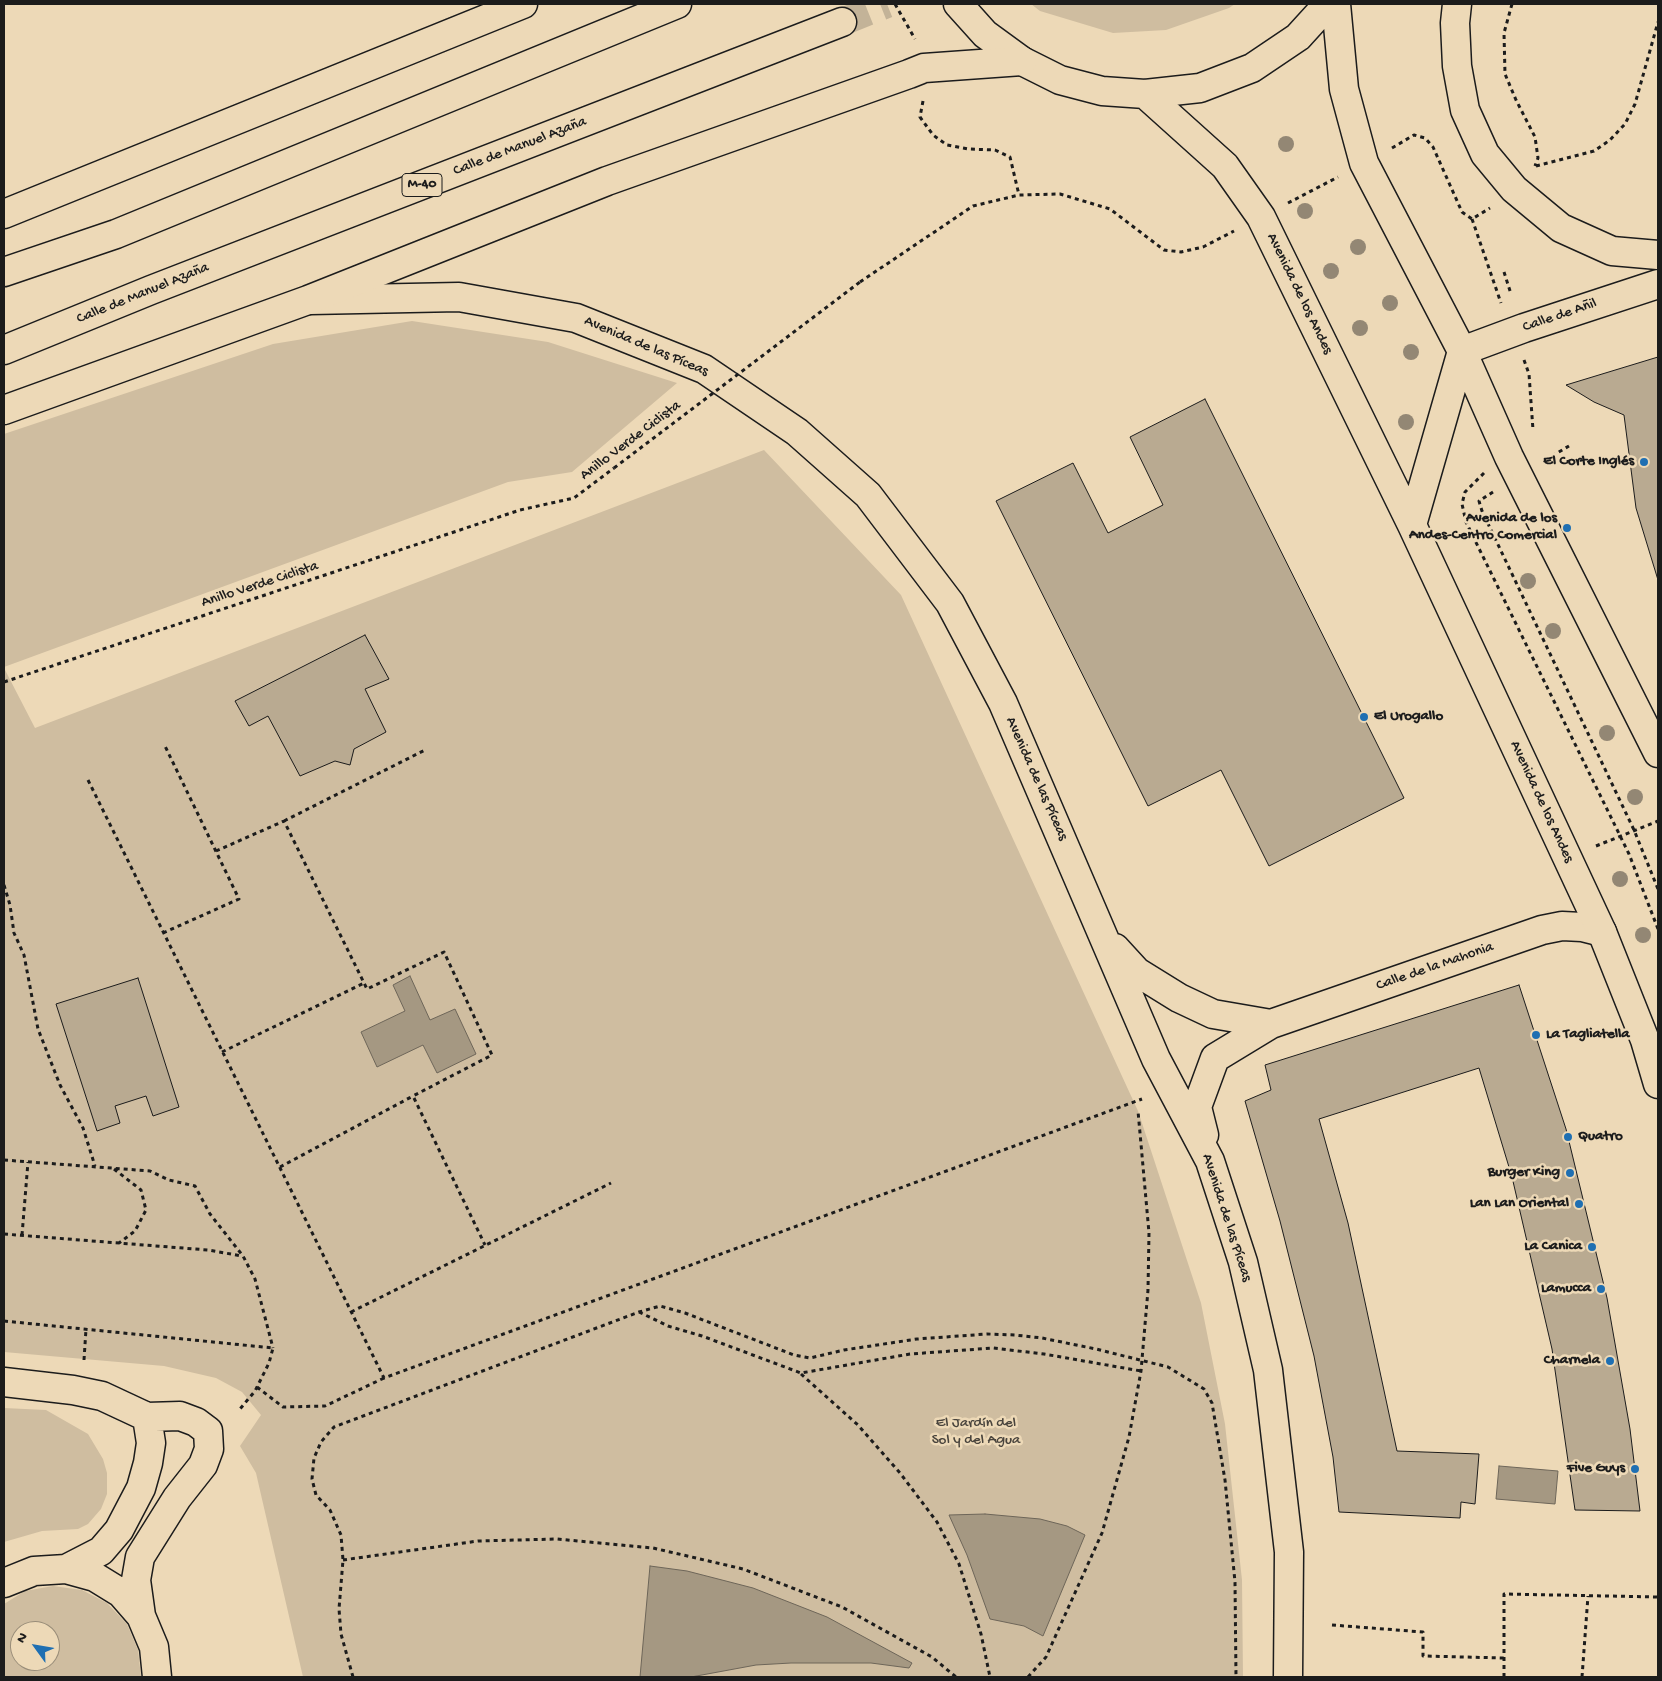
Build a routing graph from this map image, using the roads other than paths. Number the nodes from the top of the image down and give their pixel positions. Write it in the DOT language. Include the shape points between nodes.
graph roads {
  1 [pos="524,4"];
  2 [pos="677,4"];
  3 [pos="958,4"];
  4 [pos="1328,4"];
  5 [pos="1336,4"];
  6 [pos="1457,4"];
  7 [pos="842,22"];
  8 [pos="1022,61"];
  9 [pos="1145,94"];
  10 [pos="4,214"];
  11 [pos="1658,255"];
  12 [pos="4,272"];
  13 [pos="1658,284"];
  14 [pos="308,300"];
  15 [pos="4,350"];
  16 [pos="1462,351"];
  17 [pos="4,410"];
  18 [pos="1412,525"];
  19 [pos="1658,753"];
  20 [pos="1602,932"];
  21 [pos="1104,936"];
  22 [pos="1271,1024"];
  23 [pos="1658,1084"];
  24 [pos="1210,1161"];
  25 [pos="4,1382"];
  26 [pos="147,1417"];
  27 [pos="66,1569"];
  28 [pos="4,1583"];
  29 [pos="141,1616"];
  30 [pos="156,1677"];
  31 [pos="1288,1677"];
  1 -- 10 [label="main road"];
  2 -- 12 [label="main road" via="116,234"];
  3 -- 8 [label="main road" via="985,34"];
  4 -- 9 [label="main road" via="1298,37 1252,68 1200,88"];
  5 -- 16 [label="main road" via="1344,90 1364,163"];
  6 -- 11 [label="main road" via="1457,66 1465,110 1485,154 1514,190 1561,228 1612,251"];
  7 -- 15 [label="main road, Calle de Manuel Azaña / M-40"];
  8 -- 9 [label="main road" via="1060,80 1102,91"];
  8 -- 14 [label="main road" via="924,68 607,181"];
  9 -- 18 [label="main road, Avenida de los Andes" via="1225,166 1261,217"];
  13 -- 16 [label="main road, Calle de Añil"];
  14 -- 17 [label="main road"];
  14 -- 21 [label="main road, Avenida de las Píceas" via="459,297 576,318 704,368 797,432 868,495 950,602 1002,703"];
  16 -- 18 [label="main road"];
  16 -- 19 [label="main road" via="1510,458"];
  18 -- 20 [label="main road, Avenida de los Andes"];
  20 -- 22 [label="main road, Calle de la Mahonia" via="1572,927 1542,930"];
  20 -- 23 [label="main road, Avenida de los Andes"];
  21 -- 22 [label="main road, Calle de la Mahonia" via="1137,972 1178,998 1213,1014"];
  21 -- 24 [label="main road, Avenida de las Píceas" via="1156,1059"];
  22 -- 24 [label="main road, Calle de la Mahonia" via="1215,1058 1196,1107"];
  24 -- 31 [label="main road, Avenida de las Píceas" via="1243,1262 1268,1370 1289,1552"];
  25 -- 26 [label="main road" via="102,1396"];
  26 -- 27 [label="main road" via="151,1444 148,1463 141,1488 123,1523 101,1551"];
  26 -- 29 [label="main road" via="180,1416 196,1422 208,1431 209,1450 203,1465 177,1498 140,1557 136,1580"];
  27 -- 28 [label="main road" via="34,1571"];
  27 -- 29 [label="main road" via="95,1578 121,1593"];
  29 -- 30 [label="main road" via="154,1647"];
}
